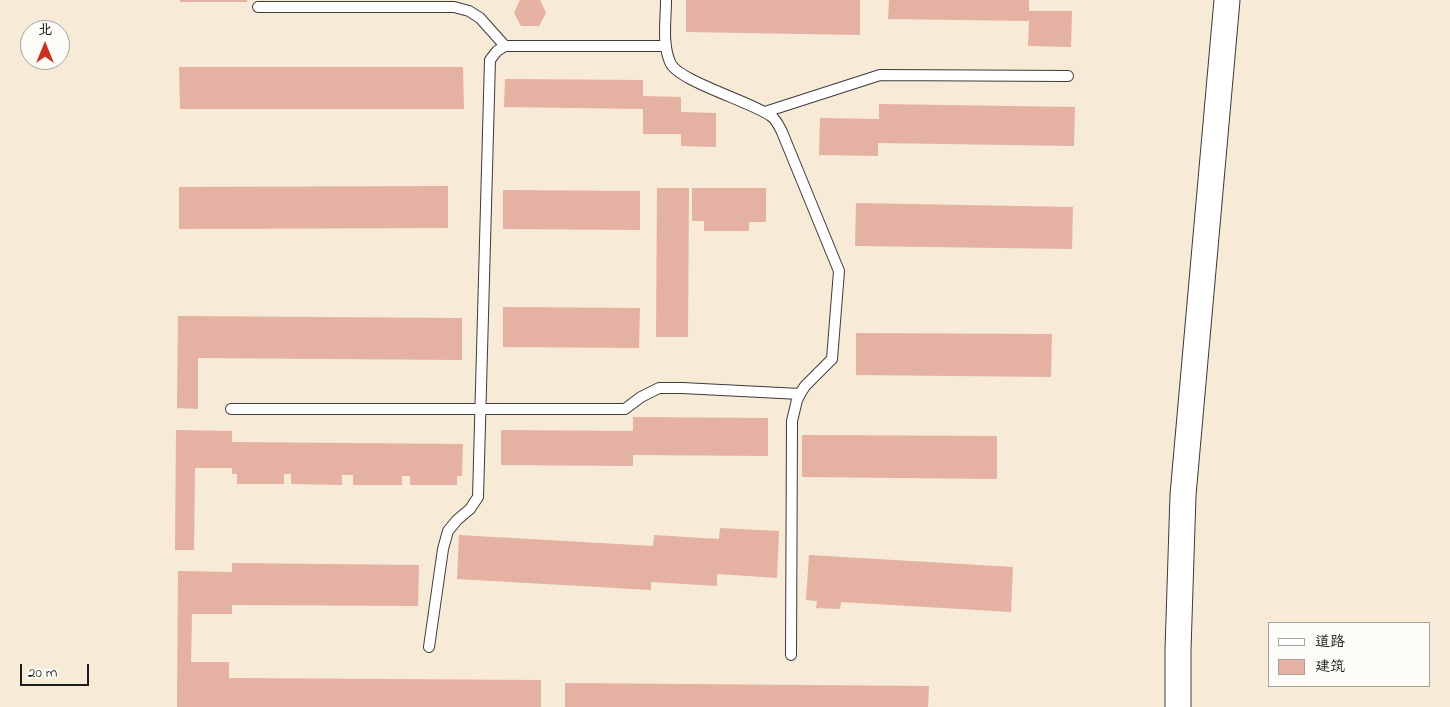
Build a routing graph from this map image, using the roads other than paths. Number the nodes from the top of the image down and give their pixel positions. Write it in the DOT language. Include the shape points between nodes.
graph roads {
  1 [pos="469,0"];
  2 [pos="666,0"];
  3 [pos="1227,0"];
  4 [pos="258,7"];
  5 [pos="469,11"];
  6 [pos="505,46"];
  7 [pos="666,46"];
  8 [pos="1068,76"];
  9 [pos="765,112"];
  10 [pos="800,394"];
  11 [pos="231,408"];
  12 [pos="480,409"];
  13 [pos="429,646"];
  14 [pos="791,655"];
  15 [pos="1178,707"];
  1 -- 5 [label="lane"];
  2 -- 7 [label="lane"];
  3 -- 15 [label="street" via="1183,495"];
  4 -- 5 [label="lane" via="454,7"];
  5 -- 6 [label="lane" via="480,18"];
  6 -- 7 [label="lane"];
  6 -- 12 [label="lane" via="490,60"];
  7 -- 9 [label="lane" via="670,64 687,78"];
  8 -- 9 [label="lane" via="880,75"];
  9 -- 10 [label="lane" via="773,117 782,132 839,271 832,359"];
  10 -- 12 [label="lane" via="659,388 624,409"];
  10 -- 14 [label="lane" via="792,421"];
  11 -- 12 [label="lane"];
  12 -- 13 [label="lane" via="478,496 448,531"];
}
